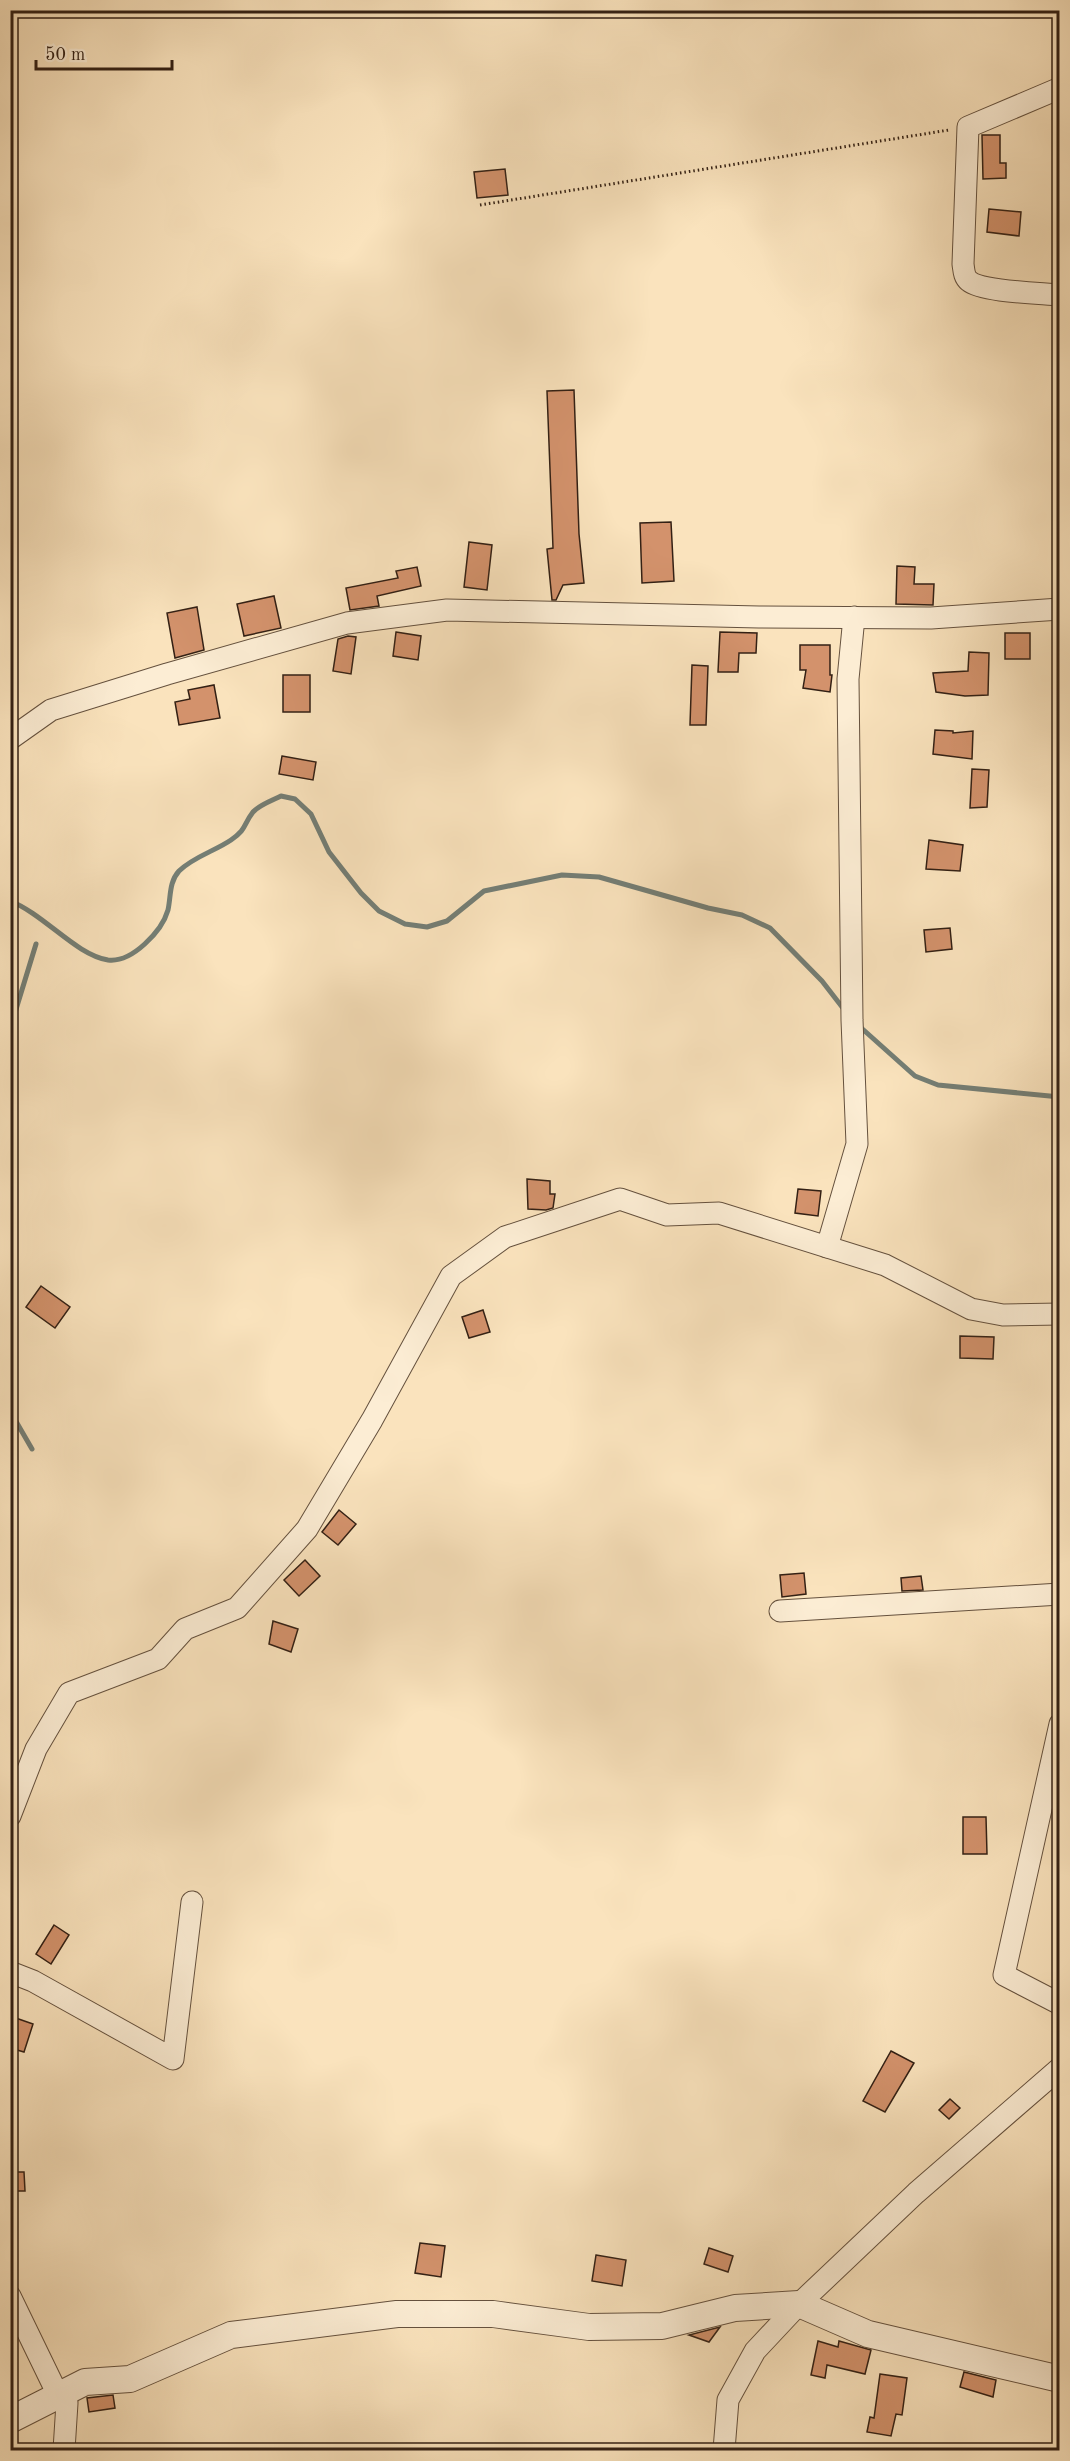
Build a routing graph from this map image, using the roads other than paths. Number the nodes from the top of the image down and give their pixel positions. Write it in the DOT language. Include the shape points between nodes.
graph roads {
  1 [pos="1059,88"];
  2 [pos="1059,295"];
  3 [pos="1059,609"];
  4 [pos="854,617"];
  5 [pos="10,739"];
  6 [pos="827,1247"];
  7 [pos="1059,1314"];
  8 [pos="1059,1594"];
  9 [pos="780,1611"];
  10 [pos="1059,1724"];
  11 [pos="10,1816"];
  12 [pos="192,1902"];
  13 [pos="10,1972"];
  14 [pos="1059,2004"];
  15 [pos="1059,2068"];
  16 [pos="10,2296"];
  17 [pos="799,2304"];
  18 [pos="1059,2379"];
  19 [pos="58,2395"];
  20 [pos="10,2420"];
  21 [pos="64,2451"];
  22 [pos="724,2451"];
  1 -- 2 [label="street" via="968,127 963,264 964,276 983,287"];
  3 -- 4 [label="street" via="931,618"];
  4 -- 5 [label="street" via="447,610 347,623 51,710"];
  4 -- 6 [label="street" via="848,691 857,1144"];
  6 -- 7 [label="street" via="885,1265 971,1309 1003,1315"];
  6 -- 11 [label="street" via="719,1213 667,1215 620,1199 505,1237 451,1276 307,1529 237,1608 185,1629 158,1659 69,1693 36,1749"];
  8 -- 9 [label="street"];
  10 -- 14 [label="street" via="1004,1976"];
  12 -- 13 [label="street" via="173,2059"];
  15 -- 17 [label="street" via="916,2193"];
  16 -- 19 [label="street"];
  17 -- 18 [label="street" via="868,2334"];
  17 -- 19 [label="street" via="735,2308 662,2326 589,2327 493,2314 397,2314 231,2335 130,2379 85,2382"];
  17 -- 22 [label="street" via="755,2351 728,2400"];
  19 -- 20 [label="street"];
  19 -- 21 [label="street" via="67,2403"];
}
